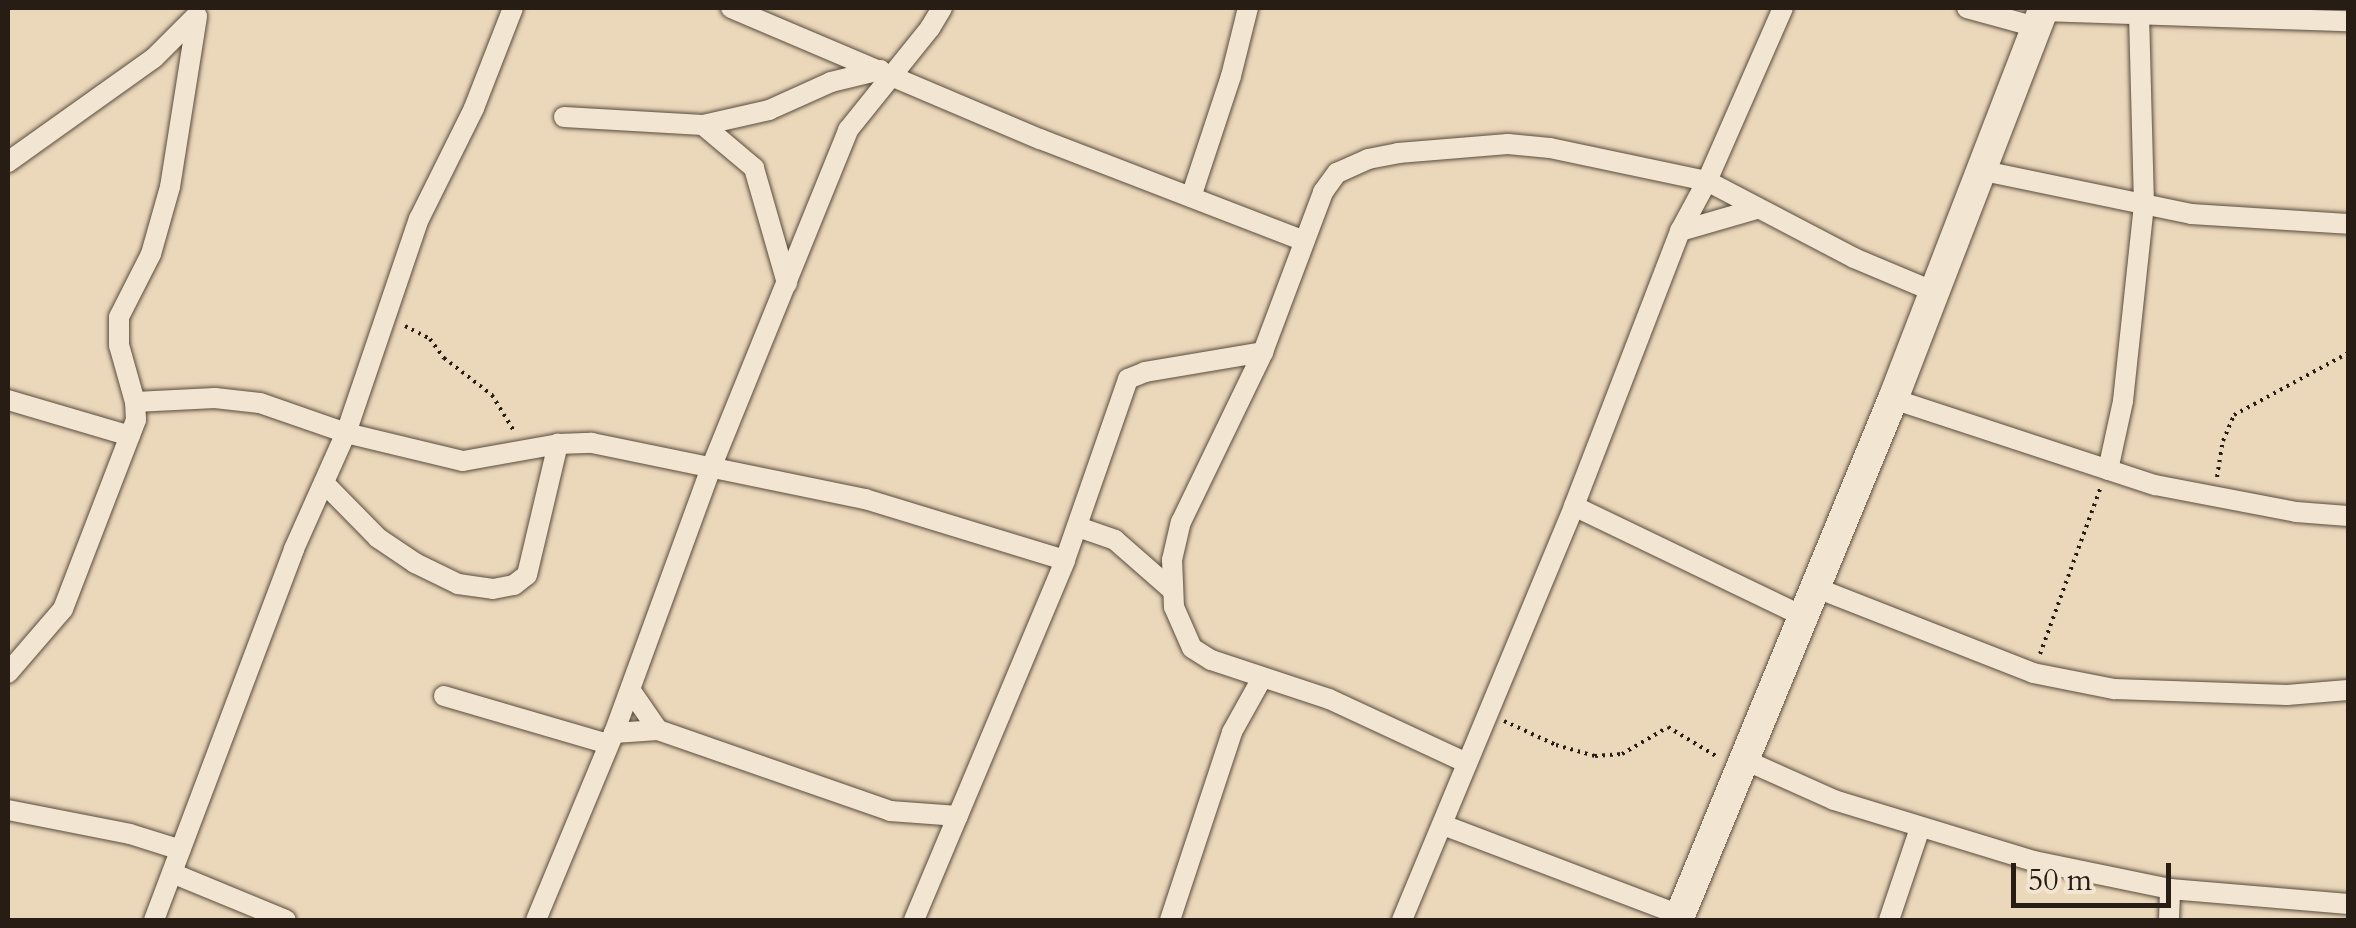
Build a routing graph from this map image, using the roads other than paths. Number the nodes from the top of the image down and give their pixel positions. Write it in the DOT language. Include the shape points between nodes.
graph roads {
  1 [pos="513,8"];
  2 [pos="731,8"];
  3 [pos="942,8"];
  4 [pos="1248,8"];
  5 [pos="1783,8"];
  6 [pos="1967,8"];
  7 [pos="199,12"];
  8 [pos="2139,14"];
  9 [pos="2041,15"];
  10 [pos="2348,21"];
  11 [pos="885,73"];
  12 [pos="564,117"];
  13 [pos="703,125"];
  14 [pos="8,162"];
  15 [pos="1979,170"];
  16 [pos="1707,181"];
  17 [pos="1191,197"];
  18 [pos="2144,205"];
  19 [pos="1756,209"];
  20 [pos="2348,224"];
  21 [pos="1680,231"];
  22 [pos="1304,241"];
  23 [pos="787,283"];
  24 [pos="1935,292"];
  25 [pos="1263,352"];
  26 [pos="1892,399"];
  27 [pos="8,400"];
  28 [pos="136,402"];
  29 [pos="346,434"];
  30 [pos="130,436"];
  31 [pos="558,444"];
  32 [pos="711,468"];
  33 [pos="2108,470"];
  34 [pos="325,484"];
  35 [pos="1574,506"];
  36 [pos="2348,516"];
  37 [pos="1078,527"];
  38 [pos="1065,560"];
  39 [pos="1171,590"];
  40 [pos="1809,602"];
  41 [pos="8,673"];
  42 [pos="1262,678"];
  43 [pos="2348,690"];
  44 [pos="631,691"];
  45 [pos="444,696"];
  46 [pos="658,730"];
  47 [pos="611,739"];
  48 [pos="1467,762"];
  49 [pos="1745,764"];
  50 [pos="8,810"];
  51 [pos="958,816"];
  52 [pos="1443,825"];
  53 [pos="1920,828"];
  54 [pos="181,850"];
  55 [pos="172,873"];
  56 [pos="2170,889"];
  57 [pos="2348,904"];
  58 [pos="1679,918"];
  59 [pos="154,920"];
  60 [pos="286,920"];
  61 [pos="536,920"];
  62 [pos="914,920"];
  63 [pos="1170,920"];
  64 [pos="1402,920"];
  65 [pos="1890,920"];
  66 [pos="2169,920"];
  1 -- 29 [label="street" via="474,108 419,219"];
  2 -- 11 [label="street"];
  3 -- 11 [label="street"];
  4 -- 17 [label="street"];
  5 -- 16 [label="street"];
  6 -- 9 [label="street"];
  7 -- 14 [label="street" via="154,58"];
  7 -- 28 [label="street" via="170,187 151,254 119,316 119,346"];
  8 -- 9 [label="street"];
  8 -- 10 [label="street"];
  8 -- 18 [label="street"];
  9 -- 15 [label="street"];
  11 -- 13 [label="street" via="831,82 769,110"];
  11 -- 17 [label="street"];
  11 -- 23 [label="street" via="848,130"];
  12 -- 13 [label="street"];
  13 -- 23 [label="street" via="754,168"];
  15 -- 18 [label="street"];
  15 -- 24 [label="street"];
  16 -- 19 [label="street"];
  16 -- 21 [label="street"];
  16 -- 22 [label="street" via="1508,144 1398,153 1337,174"];
  17 -- 22 [label="street"];
  18 -- 20 [label="street"];
  18 -- 33 [label="street" via="2123,402"];
  19 -- 21 [label="street"];
  19 -- 24 [label="street"];
  21 -- 35 [label="street"];
  22 -- 25 [label="street"];
  23 -- 32 [label="street"];
  24 -- 26 [label="street"];
  25 -- 37 [label="street" via="1128,379"];
  25 -- 39 [label="street" via="1181,522"];
  26 -- 33 [label="street"];
  26 -- 40 [label="street"];
  27 -- 30 [label="street"];
  28 -- 29 [label="street" via="260,403"];
  28 -- 30 [label="street"];
  29 -- 31 [label="street" via="464,461"];
  29 -- 34 [label="street"];
  30 -- 41 [label="street" via="63,609"];
  31 -- 32 [label="street" via="592,443"];
  31 -- 34 [label="street" via="527,574 493,590 458,584 415,563 378,538"];
  32 -- 38 [label="street" via="865,499"];
  32 -- 44 [label="street"];
  33 -- 36 [label="street" via="2213,497"];
  34 -- 54 [label="street" via="294,548"];
  35 -- 40 [label="street"];
  35 -- 48 [label="street"];
  37 -- 38 [label="street"];
  37 -- 39 [label="street" via="1115,540"];
  38 -- 51 [label="street"];
  39 -- 42 [label="street" via="1192,648"];
  40 -- 43 [label="street" via="2034,673 2114,689 2287,695"];
  40 -- 49 [label="street"];
  42 -- 48 [label="street" via="1329,699"];
  42 -- 63 [label="street" via="1232,732"];
  44 -- 46 [label="street"];
  44 -- 47 [label="street"];
  45 -- 47 [label="street"];
  46 -- 47 [label="street"];
  46 -- 51 [label="street" via="890,811"];
  47 -- 61 [label="street"];
  48 -- 52 [label="street"];
  49 -- 53 [label="street"];
  49 -- 58 [label="street"];
  50 -- 54 [label="street"];
  51 -- 62 [label="street"];
  52 -- 58 [label="street"];
  52 -- 64 [label="street"];
  53 -- 56 [label="street" via="2034,861"];
  53 -- 65 [label="street"];
  54 -- 55 [label="street"];
  55 -- 59 [label="street"];
  55 -- 60 [label="street"];
  56 -- 57 [label="street"];
  56 -- 66 [label="street"];
}
